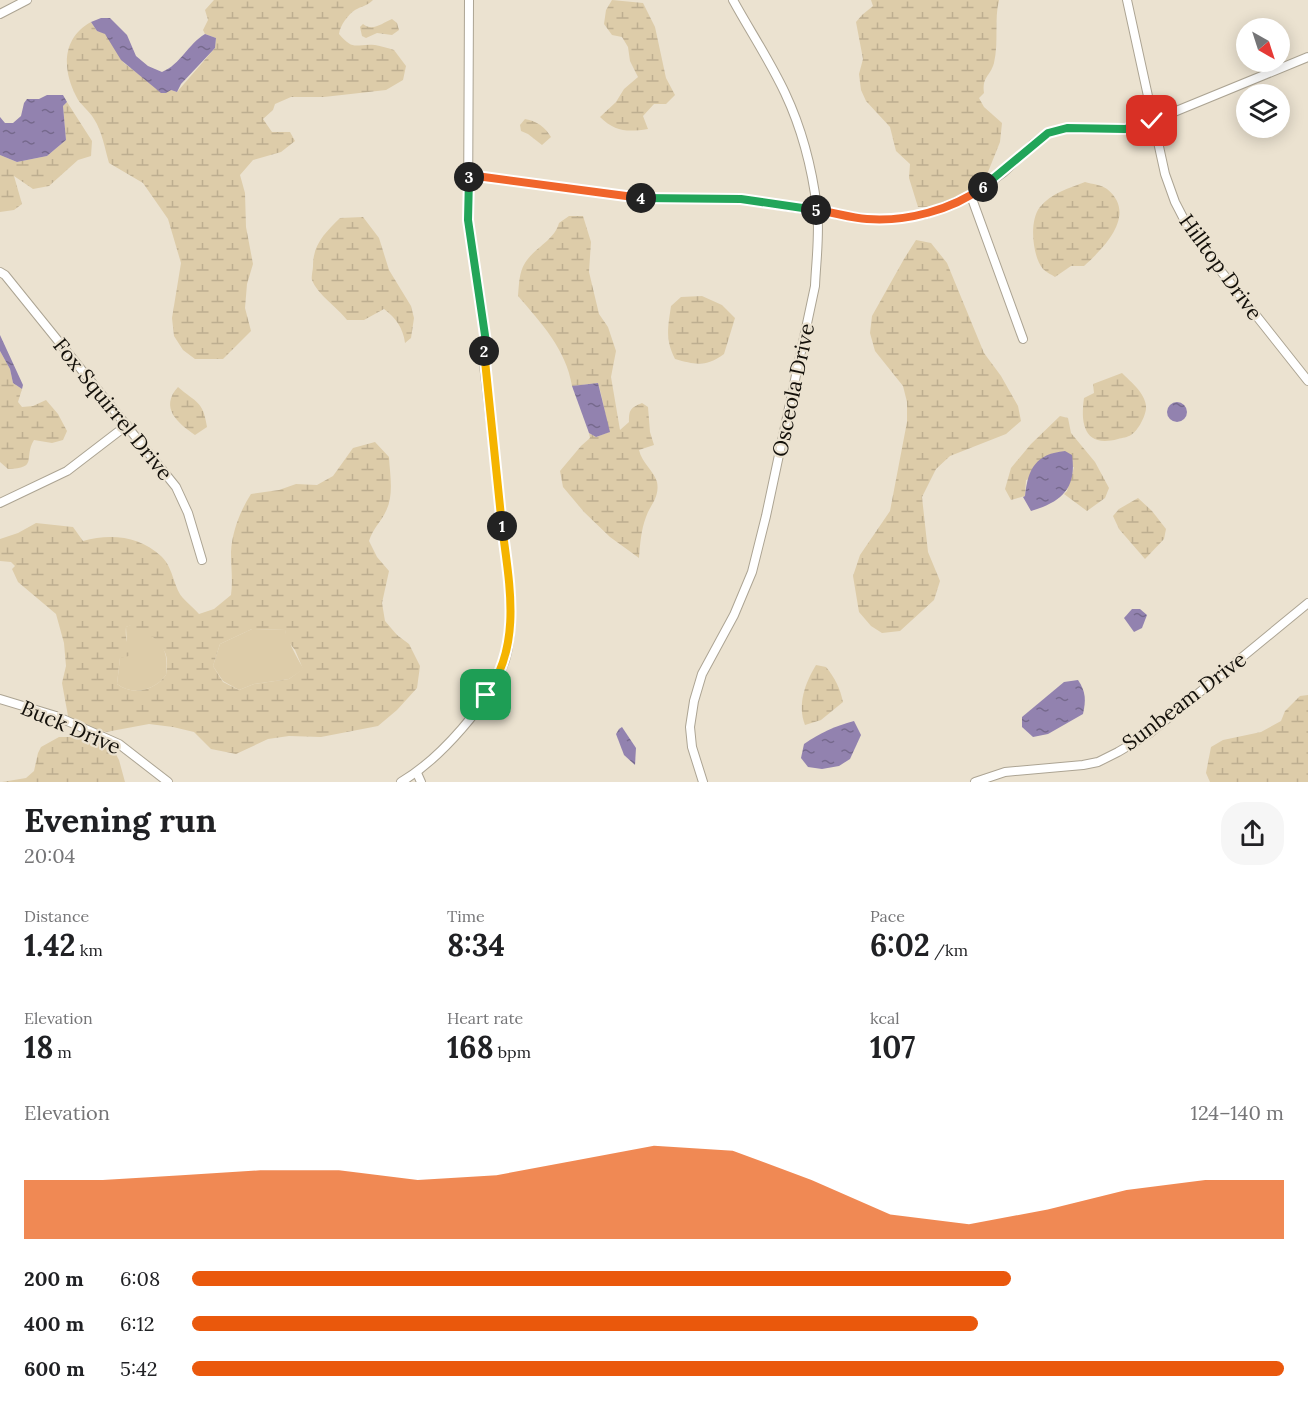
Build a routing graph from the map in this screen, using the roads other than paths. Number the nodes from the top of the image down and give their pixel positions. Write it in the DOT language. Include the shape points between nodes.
graph roads {
  1 [pos="27,0"];
  2 [pos="469,0"];
  3 [pos="733,0"];
  4 [pos="1127,0"];
  5 [pos="0,14"];
  6 [pos="1308,57"];
  7 [pos="1152,121"];
  8 [pos="469,175"];
  9 [pos="971,196"];
  10 [pos="817,210"];
  11 [pos="0,272"];
  12 [pos="1023,339"];
  13 [pos="1308,381"];
  14 [pos="127,425"];
  15 [pos="0,504"];
  16 [pos="202,560"];
  17 [pos="1308,603"];
  18 [pos="0,699"];
  19 [pos="417,773"];
  20 [pos="168,782"];
  21 [pos="401,782"];
  22 [pos="421,782"];
  23 [pos="703,782"];
  24 [pos="975,782"];
  1 -- 5 [label="street"];
  2 -- 8 [label="street"];
  3 -- 10 [label="street, Osceola Drive" via="785,92 810,163"];
  4 -- 7 [label="street, Hilltop Drive"];
  6 -- 7 [label="street"];
  7 -- 9 [label="street" via="1125,129 1067,128 1048,133"];
  7 -- 13 [label="street, Hilltop Drive" via="1165,174 1190,231"];
  8 -- 10 [label="street" via="651,199 741,199"];
  8 -- 19 [label="street" via="468,220 486,342 483,356 511,600 510,637 492,688 444,749"];
  9 -- 10 [label="street" via="926,214 893,219 867,219"];
  9 -- 12 [label="street"];
  10 -- 23 [label="street, Osceola Drive" via="815,286 766,516 747,582 702,674 694,701 692,747"];
  11 -- 14 [label="street, Fox Squirrel Drive"];
  14 -- 15 [label="street" via="67,471"];
  14 -- 16 [label="street, Fox Squirrel Drive" via="177,487"];
  17 -- 24 [label="street, Sunbeam Drive" via="1150,733 1118,752 1098,762 1005,772"];
  18 -- 20 [label="street, Buck Drive" via="56,716 118,744"];
  19 -- 21 [label="street"];
  19 -- 22 [label="street"];
}
